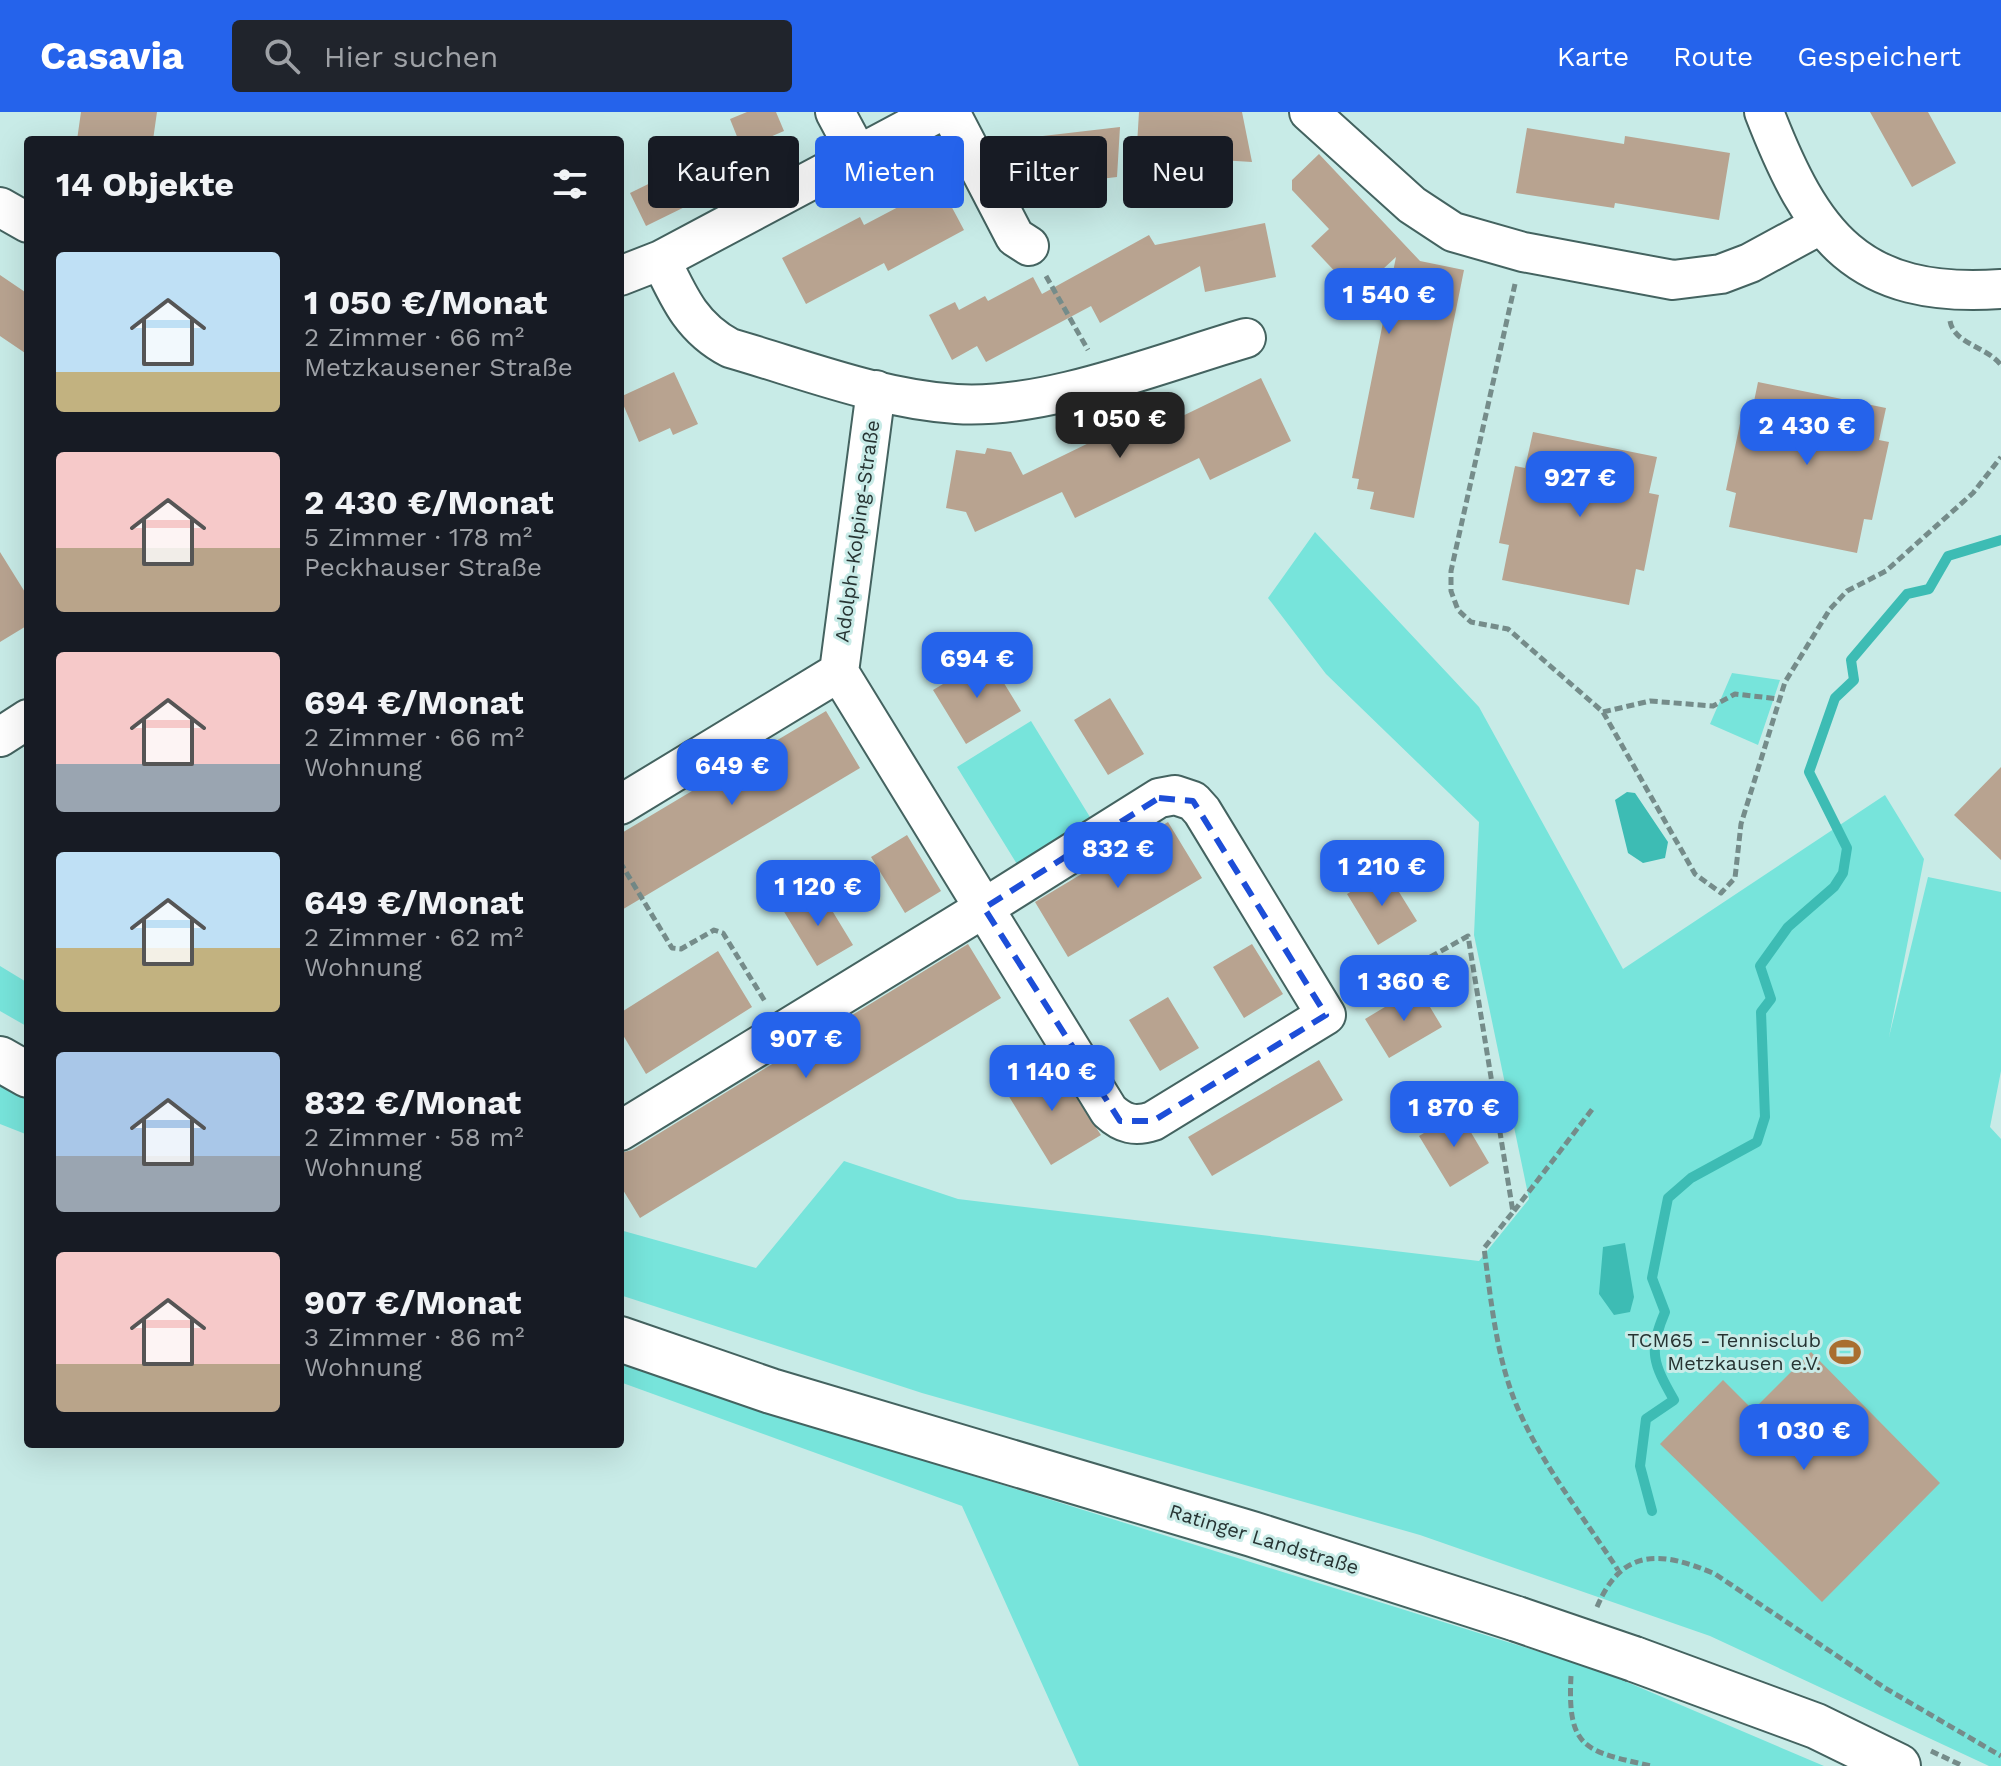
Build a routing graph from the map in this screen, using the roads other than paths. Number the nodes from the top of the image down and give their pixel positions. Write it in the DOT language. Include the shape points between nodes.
graph roads {
  1 [pos="835,112"];
  2 [pos="939,112"];
  3 [pos="950,112"];
  4 [pos="1309,112"];
  5 [pos="1764,112"];
  6 [pos="848,136"];
  7 [pos="894,136"];
  8 [pos="815,178"];
  9 [pos="0,207"];
  10 [pos="24,221"];
  11 [pos="1820,225"];
  12 [pos="1029,246"];
  13 [pos="661,260"];
  14 [pos="624,274"];
  15 [pos="2001,289"];
  16 [pos="1246,338"];
  17 [pos="876,390"];
  18 [pos="839,672"];
  19 [pos="24,722"];
  20 [pos="0,737"];
  21 [pos="624,803"];
  22 [pos="984,908"];
  23 [pos="0,1059"];
  24 [pos="24,1073"];
  25 [pos="624,1129"];
  26 [pos="624,1340"];
  27 [pos="1898,1766"];
  1 -- 6 [label="street"];
  2 -- 7 [label="street"];
  3 -- 12 [label="street" via="1015,237"];
  4 -- 11 [label="street" via="1412,205 1453,232 1523,252 1673,280 1721,274"];
  5 -- 11 [label="street" via="1789,176"];
  8 -- 13 [label="street"];
  9 -- 10 [label="street"];
  11 -- 15 [label="street" via="1842,248 1882,274 1913,285"];
  13 -- 14 [label="street"];
  13 -- 17 [label="street" via="691,320 710,337 730,348"];
  16 -- 17 [label="street" via="1033,398 992,404 922,400"];
  17 -- 18 [label="street, Adolph-Kolping-Straße"];
  18 -- 21 [label="street, Adolph-Kolping-Straße"];
  18 -- 22 [label="street, Adolph-Kolping-Straße"];
  19 -- 20 [label="street"];
  22 -- 22 [label="street, Adolph-Kolping-Straße" via="1159,798 1175,795 1193,801 1326,1015 1153,1121 1139,1126 1120,1121"];
  22 -- 25 [label="street"];
  23 -- 24 [label="main road"];
  26 -- 27 [label="main road, Ratinger Landstraße, bridge" via="771,1391 1517,1619 1816,1726"];
}
